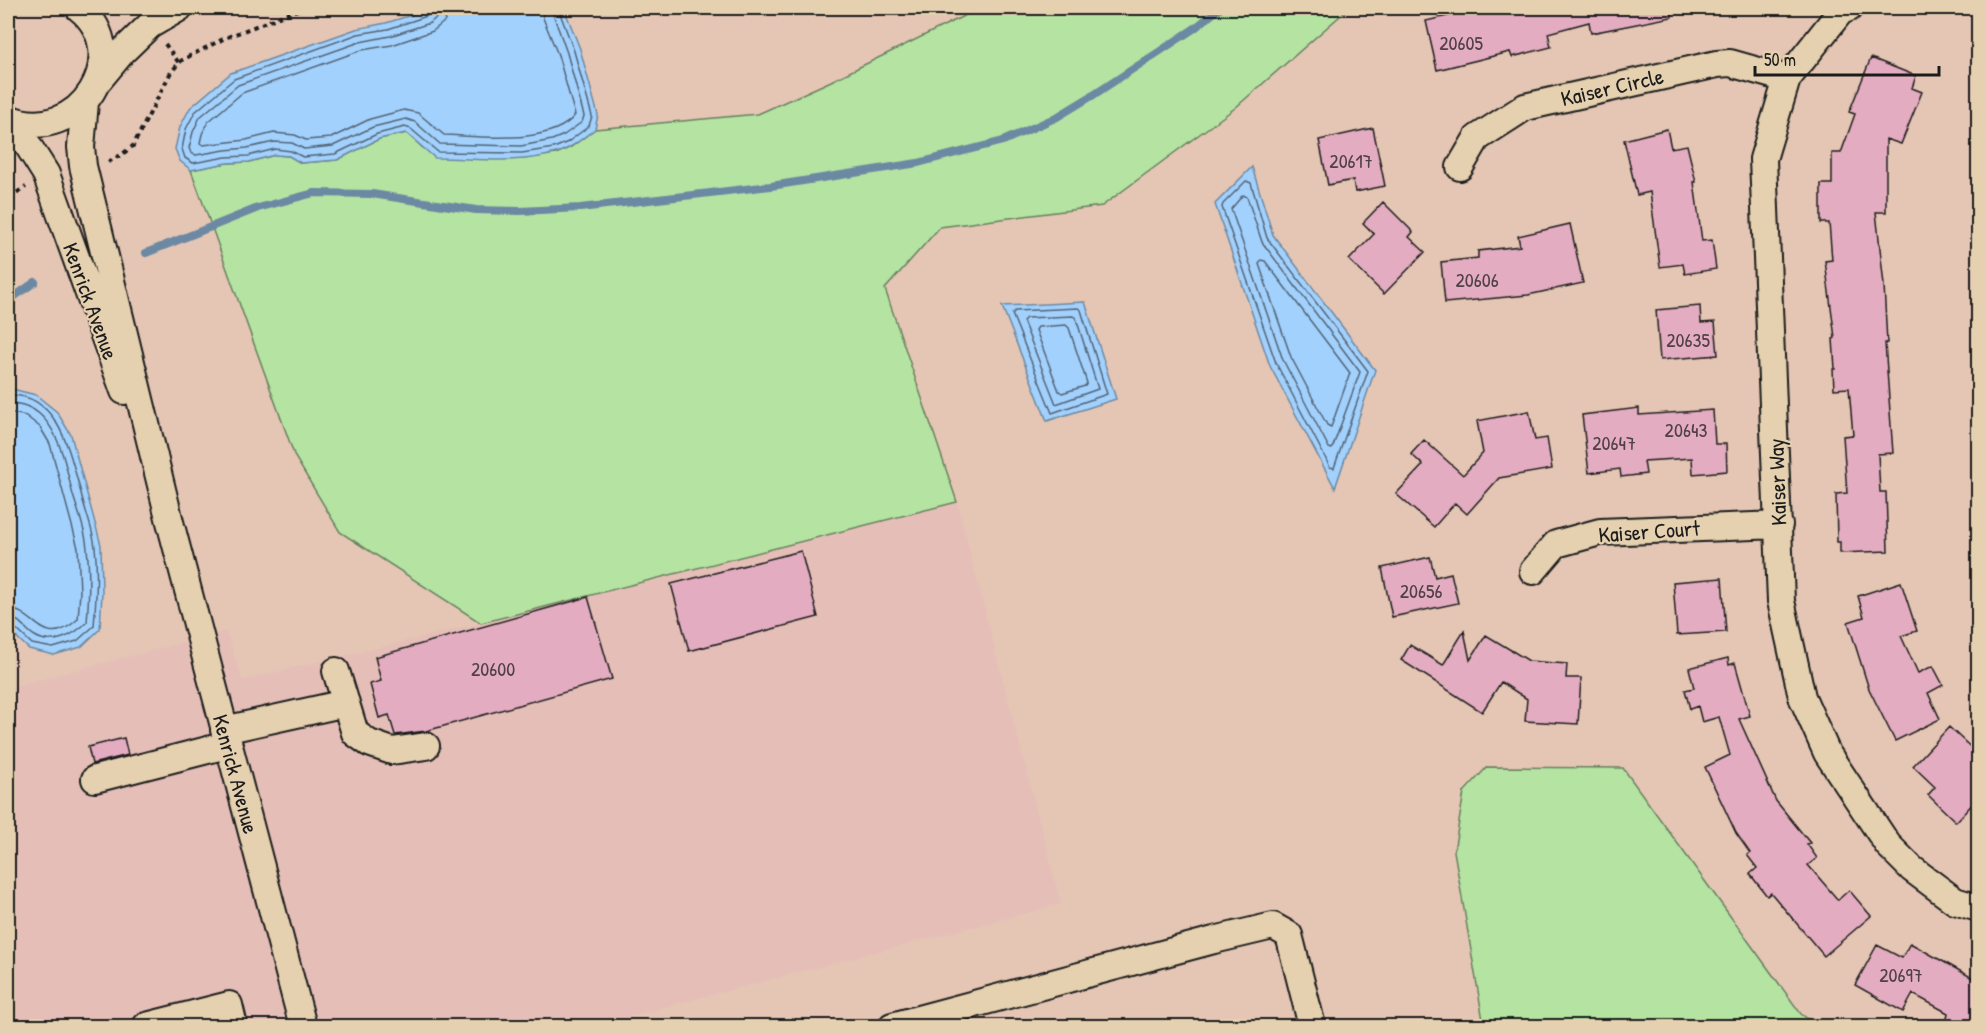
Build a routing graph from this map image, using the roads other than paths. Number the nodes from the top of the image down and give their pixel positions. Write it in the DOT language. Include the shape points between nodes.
graph roads {
  1 [pos="79,8"];
  2 [pos="179,8"];
  3 [pos="1849,8"];
  4 [pos="1787,79"];
  5 [pos="91,93"];
  6 [pos="10,119"];
  7 [pos="1460,166"];
  8 [pos="170,522"];
  9 [pos="1779,525"];
  10 [pos="1533,571"];
  11 [pos="336,670"];
  12 [pos="346,702"];
  13 [pos="226,737"];
  14 [pos="426,746"];
  15 [pos="95,779"];
  16 [pos="1978,908"];
  17 [pos="146,1026"];
  18 [pos="234,1026"];
  19 [pos="303,1026"];
  20 [pos="892,1026"];
  21 [pos="1312,1026"];
  1 -- 5 [label="street, Kenrick Avenue" via="95,28 101,46 101,66"];
  2 -- 5 [label="street" via="150,25 123,51"];
  3 -- 4 [label="street, Kaiser Way" via="1841,11"];
  4 -- 7 [label="street, Kaiser Circle" via="1731,63 1717,63 1525,107 1477,138"];
  4 -- 9 [label="street, Kaiser Way" via="1763,159"];
  5 -- 6 [label="street" via="69,115 51,122 31,124"];
  5 -- 8 [label="street, Kenrick Avenue" via="81,147 83,166"];
  6 -- 8 [label="street, Kenrick Avenue" via="46,174"];
  8 -- 13 [label="street, Kenrick Avenue"];
  9 -- 10 [label="street, Kaiser Court" via="1600,532 1556,544"];
  9 -- 16 [label="street, Kaiser Way" via="1781,601 1802,697 1827,753 1888,845 1954,901"];
  11 -- 12 [label="street"];
  12 -- 13 [label="street"];
  12 -- 14 [label="street" via="355,733 369,743 392,751"];
  13 -- 15 [label="street"];
  13 -- 19 [label="street, Kenrick Avenue"];
  17 -- 18 [label="street" via="228,1005"];
  20 -- 21 [label="street" via="1273,926 1288,935"];
}
